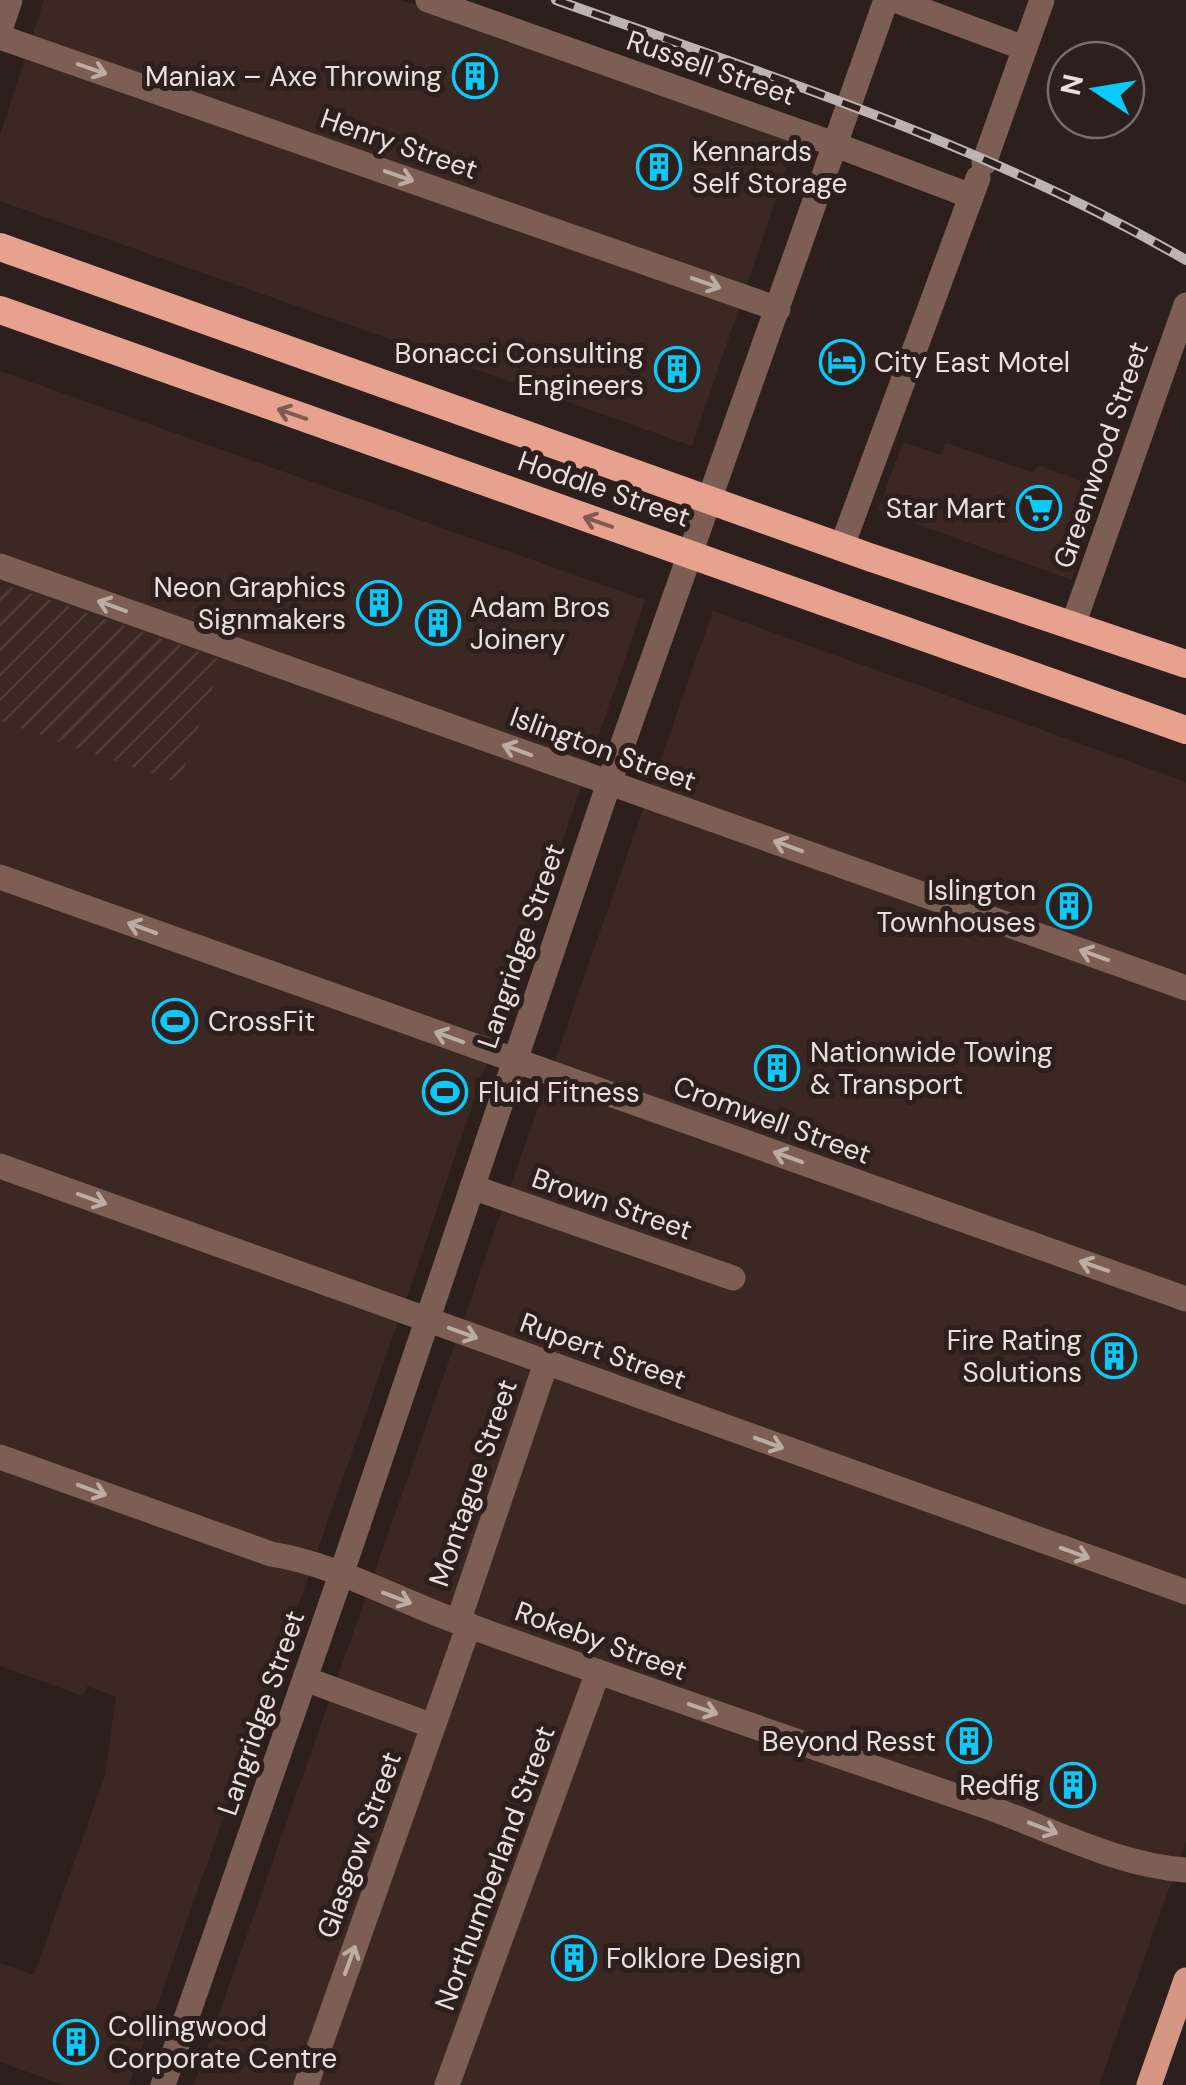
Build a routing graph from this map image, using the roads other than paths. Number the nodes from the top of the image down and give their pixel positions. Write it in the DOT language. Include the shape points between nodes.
graph roads {
  1 [pos="10,0"];
  2 [pos="428,0"];
  3 [pos="886,0"];
  4 [pos="895,0"];
  5 [pos="1042,0"];
  6 [pos="0,33"];
  7 [pos="1024,48"];
  8 [pos="836,146"];
  9 [pos="977,180"];
  10 [pos="0,247"];
  11 [pos="1186,305"];
  12 [pos="778,309"];
  13 [pos="0,310"];
  14 [pos="710,500"];
  15 [pos="842,546"];
  16 [pos="690,554"];
  17 [pos="0,566"];
  18 [pos="1074,625"];
  19 [pos="1186,664"];
  20 [pos="1186,730"];
  21 [pos="609,782"];
  22 [pos="0,877"];
  23 [pos="1186,988"];
  24 [pos="514,1060"];
  25 [pos="0,1166"];
  26 [pos="472,1187"];
  27 [pos="733,1278"];
  28 [pos="1186,1299"];
  29 [pos="428,1320"];
  30 [pos="546,1362"];
  31 [pos="0,1458"];
  32 [pos="341,1575"];
  33 [pos="1186,1592"];
  34 [pos="463,1624"];
  35 [pos="598,1672"];
  36 [pos="305,1679"];
  37 [pos="434,1726"];
  38 [pos="1186,1870"];
  39 [pos="1186,1980"];
  40 [pos="163,2085"];
  41 [pos="306,2085"];
  42 [pos="448,2085"];
  43 [pos="1149,2085"];
  1 -- 6 [label="street"];
  2 -- 8 [label="street, Russell Street"];
  3 -- 8 [label="street, Langridge Street"];
  4 -- 7 [label="street"];
  5 -- 7 [label="street"];
  6 -- 12 [label="street, Henry Street, one-way"];
  7 -- 9 [label="street"];
  8 -- 9 [label="street, Russell Street" via="964,193"];
  8 -- 12 [label="street, Langridge Street"];
  9 -- 15 [label="street"];
  10 -- 14 [label="highway, Hoddle Street"];
  11 -- 18 [label="street, Greenwood Street"];
  12 -- 14 [label="street, Langridge Street"];
  16 -- 13 [label="highway, Hoddle Street, one-way"];
  14 -- 15 [label="highway, Hoddle Street"];
  14 -- 16 [label="street, Langridge Street"];
  15 -- 18 [label="highway, Hoddle Street"];
  16 -- 20 [label="highway, Hoddle Street"];
  16 -- 21 [label="street, Langridge Street"];
  21 -- 17 [label="street, Islington Street, one-way"];
  18 -- 19 [label="highway, Hoddle Street"];
  23 -- 21 [label="street, Islington Street, one-way"];
  21 -- 24 [label="street, Langridge Street"];
  24 -- 22 [label="street, Cromwell Street, one-way"];
  24 -- 26 [label="street, Langridge Street"];
  28 -- 24 [label="street, Cromwell Street, one-way"];
  25 -- 29 [label="street, Rupert Street, one-way"];
  26 -- 27 [label="street, Brown Street"];
  26 -- 29 [label="street, Langridge Street"];
  29 -- 30 [label="street, Rupert Street, one-way"];
  29 -- 32 [label="street, Langridge Street"];
  30 -- 33 [label="street, Rupert Street, one-way"];
  30 -- 34 [label="street, Montague Street"];
  31 -- 32 [label="street, Rokeby Street, one-way"];
  32 -- 34 [label="street, Rokeby Street, one-way"];
  32 -- 36 [label="street, Langridge Street"];
  34 -- 35 [label="street, Rokeby Street"];
  34 -- 37 [label="street, Glasgow Street"];
  35 -- 38 [label="street, Rokeby Street, one-way" via="1119,1857"];
  35 -- 42 [label="street, Northumberland Street"];
  36 -- 37 [label="street"];
  36 -- 40 [label="street, Langridge Street"];
  41 -- 37 [label="street, Glasgow Street, one-way"];
  39 -- 43 [label="main road"];
}
